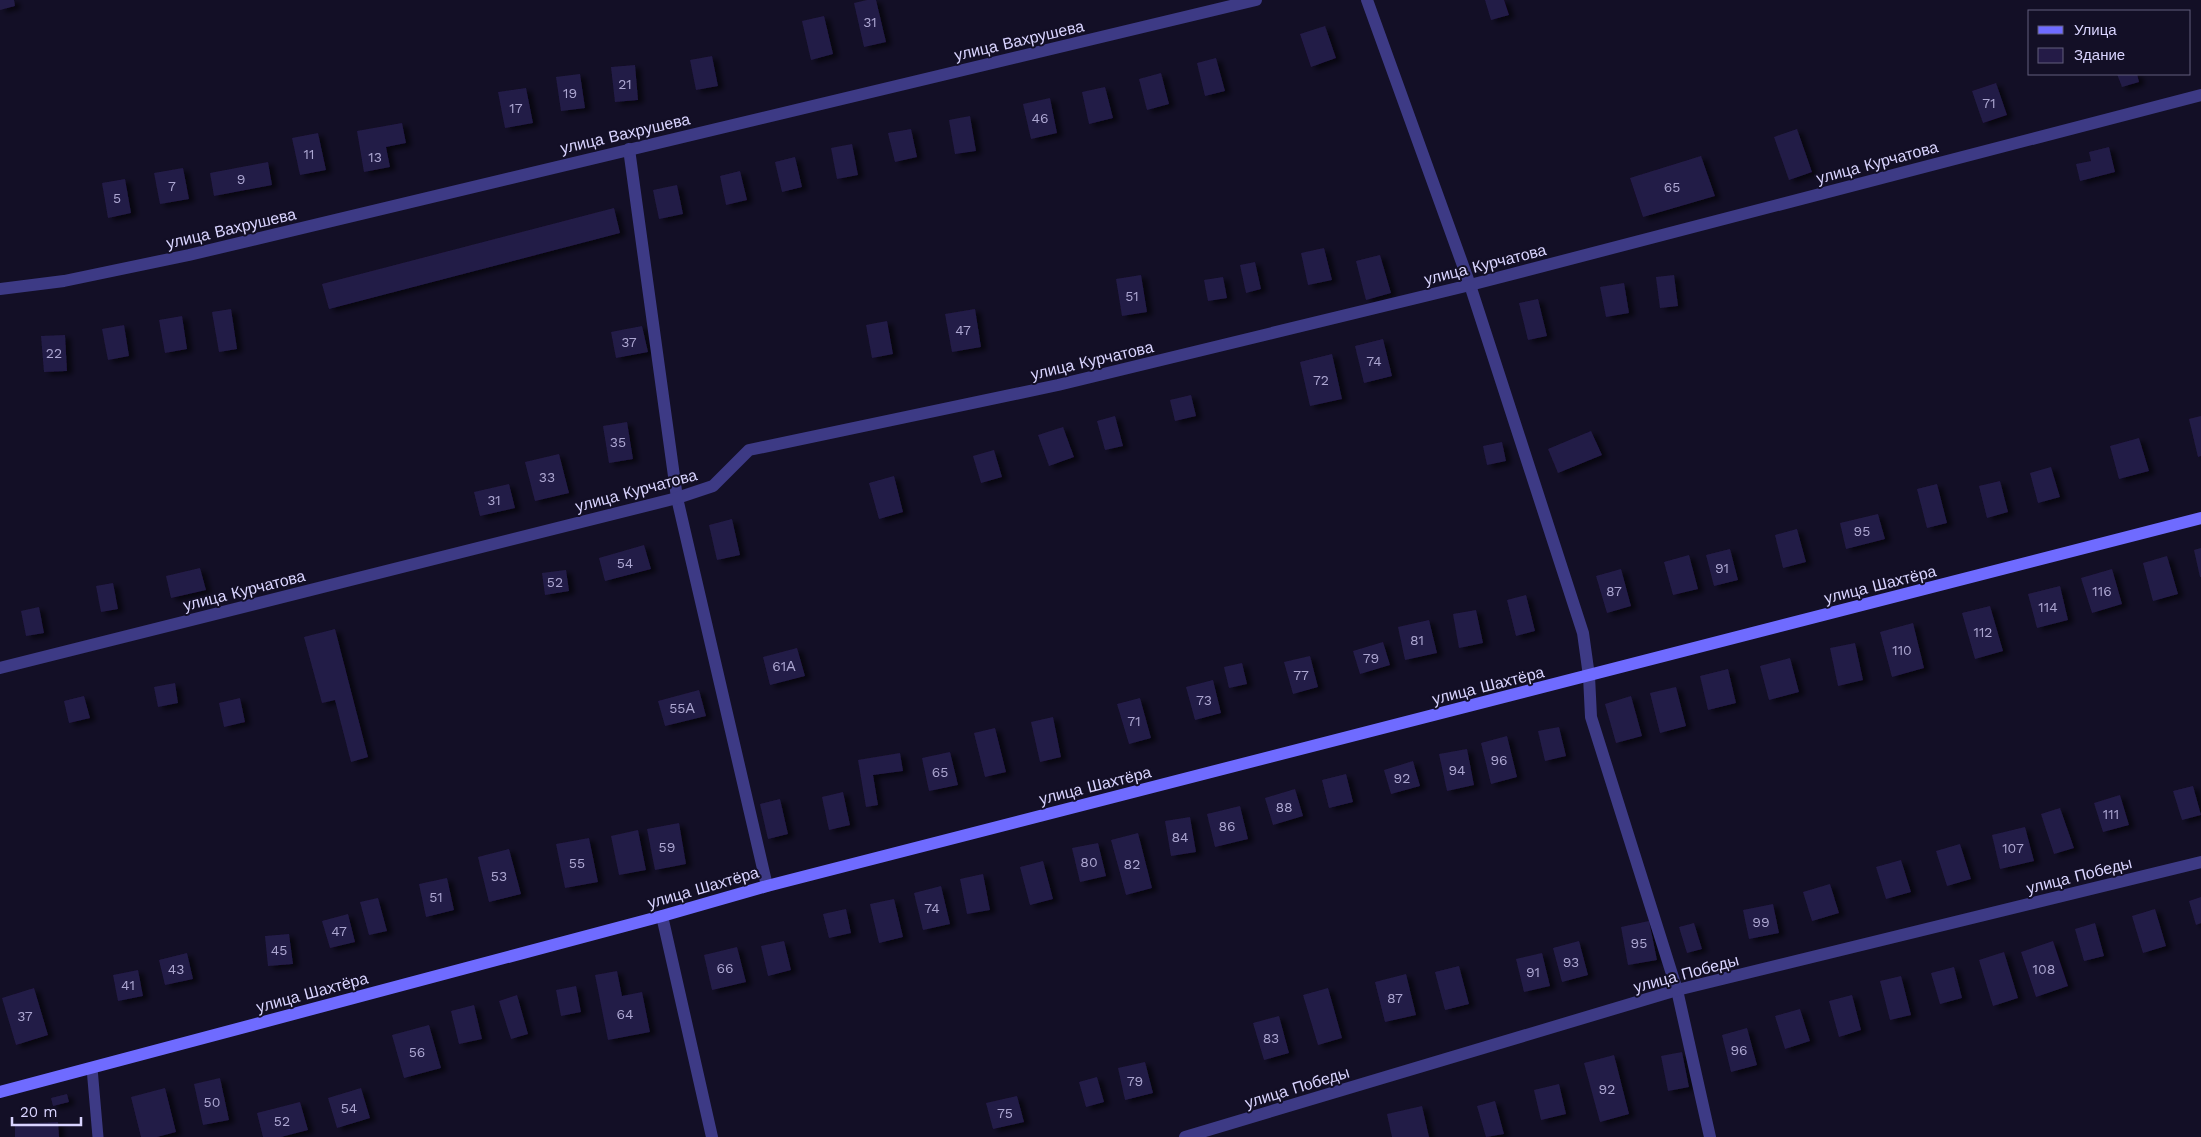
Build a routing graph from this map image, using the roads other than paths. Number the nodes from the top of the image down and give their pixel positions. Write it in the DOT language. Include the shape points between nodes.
graph roads {
  1 [pos="1256,0"];
  2 [pos="1367,0"];
  3 [pos="2201,95"];
  4 [pos="629,149"];
  5 [pos="1470,285"];
  6 [pos="0,289"];
  7 [pos="676,498"];
  8 [pos="2201,518"];
  9 [pos="0,668"];
  10 [pos="1589,676"];
  11 [pos="2201,862"];
  12 [pos="767,886"];
  13 [pos="662,916"];
  14 [pos="1677,990"];
  15 [pos="92,1068"];
  16 [pos="0,1092"];
  17 [pos="98,1137"];
  18 [pos="712,1137"];
  19 [pos="1185,1137"];
  20 [pos="1710,1137"];
  1 -- 4 [label="street, улица Вахрушева"];
  2 -- 5 [label="street"];
  3 -- 5 [label="street, улица Курчатова"];
  4 -- 6 [label="street, улица Вахрушева" via="190,255 64,281"];
  4 -- 7 [label="street"];
  5 -- 7 [label="street, улица Курчатова" via="1058,385 749,450 713,486"];
  5 -- 10 [label="street" via="1583,633"];
  7 -- 9 [label="street, улица Курчатова"];
  7 -- 12 [label="street"];
  8 -- 10 [label="street, улица Шахтёра"];
  10 -- 12 [label="street, улица Шахтёра"];
  10 -- 14 [label="street" via="1591,717"];
  11 -- 14 [label="street, улица Победы"];
  12 -- 13 [label="street, улица Шахтёра"];
  13 -- 15 [label="street, улица Шахтёра"];
  13 -- 18 [label="street"];
  14 -- 19 [label="street, улица Победы"];
  14 -- 20 [label="street"];
  15 -- 16 [label="street, улица Шахтёра"];
  15 -- 17 [label="lane"];
}
